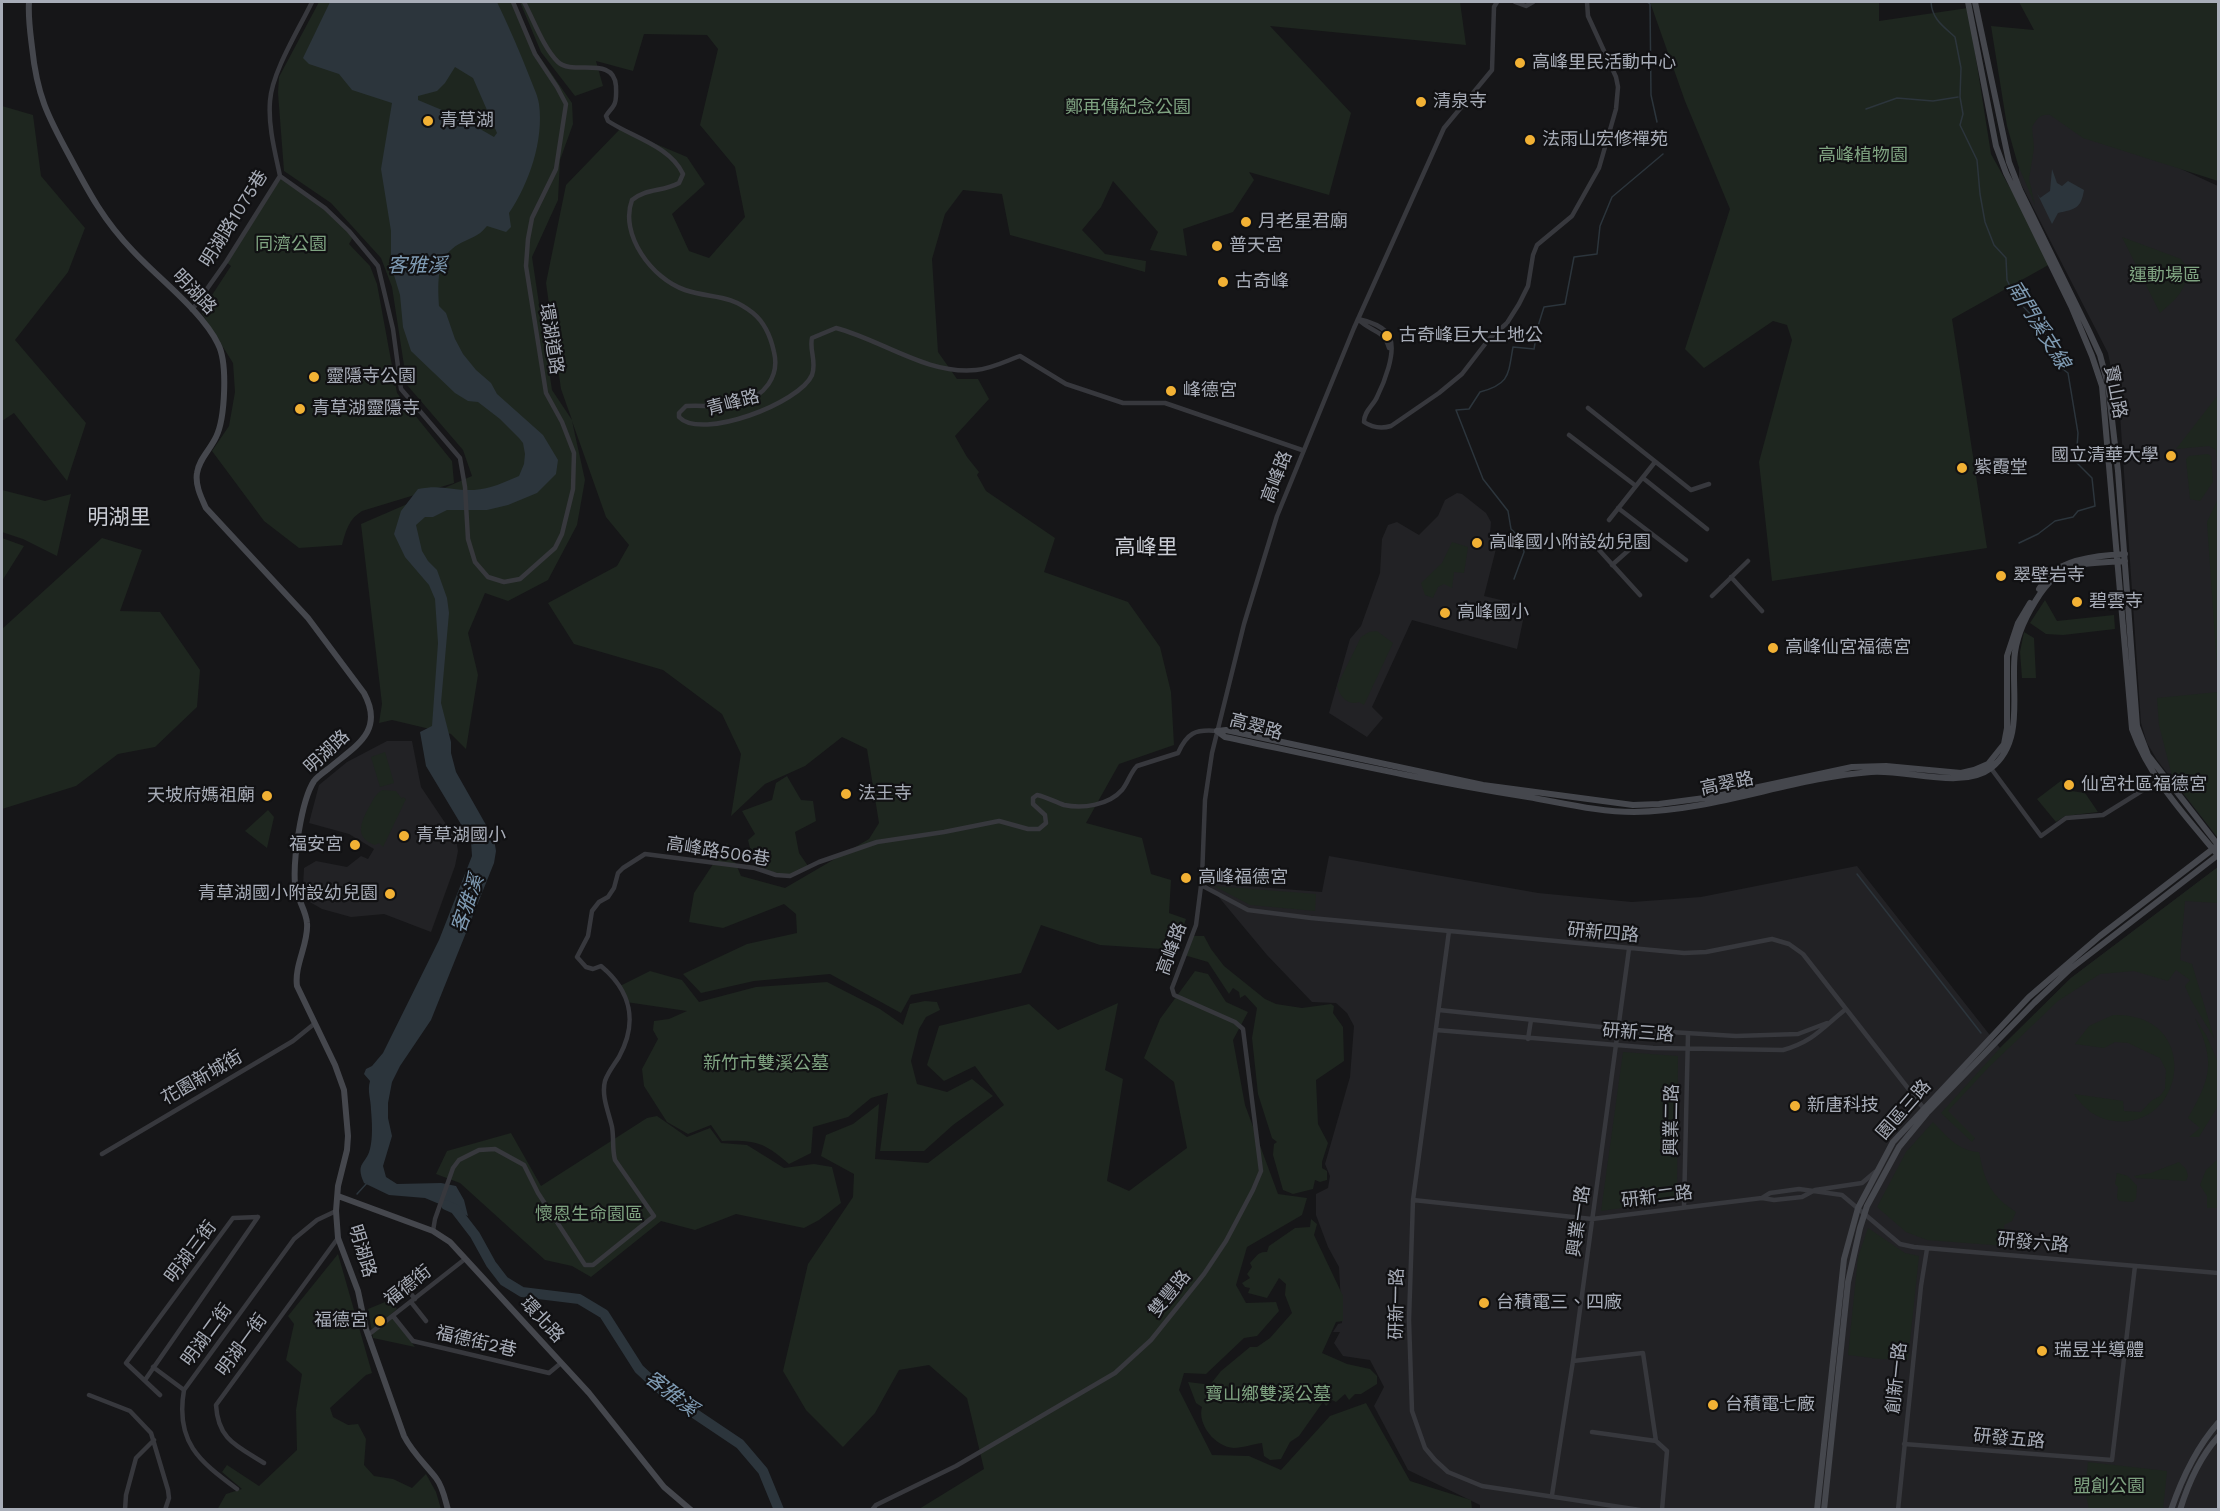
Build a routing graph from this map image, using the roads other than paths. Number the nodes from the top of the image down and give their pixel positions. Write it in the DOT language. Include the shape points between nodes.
graph roads {
  1 [pos="29,2"];
  2 [pos="312,2"];
  3 [pos="513,2"];
  4 [pos="524,2"];
  5 [pos="1497,2"];
  6 [pos="1515,2"];
  7 [pos="1533,2"];
  8 [pos="1587,2"];
  9 [pos="1968,2"];
  10 [pos="1975,2"];
  11 [pos="1974,34"];
  12 [pos="1983,34"];
  13 [pos="280,176"];
  14 [pos="192,310"];
  15 [pos="1358,319"];
  16 [pos="2105,385"];
  17 [pos="1588,408"];
  18 [pos="1569,435"];
  19 [pos="1302,450"];
  20 [pos="1655,462"];
  21 [pos="1643,478"];
  22 [pos="1709,484"];
  23 [pos="1636,486"];
  24 [pos="1618,508"];
  25 [pos="1608,520"];
  26 [pos="1707,529"];
  27 [pos="1590,540"];
  28 [pos="1630,549"];
  29 [pos="2117,554"];
  30 [pos="2125,558"];
  31 [pos="1686,560"];
  32 [pos="1748,561"];
  33 [pos="2118,562"];
  34 [pos="1612,565"];
  35 [pos="2063,568"];
  36 [pos="1731,577"];
  37 [pos="1640,595"];
  38 [pos="1712,596"];
  39 [pos="1762,611"];
  40 [pos="1217,731"];
  41 [pos="1989,766"];
  42 [pos="2162,779"];
  43 [pos="2216,847"];
  44 [pos="2218,855"];
  45 [pos="1201,885"];
  46 [pos="1449,931"];
  47 [pos="1629,949"];
  48 [pos="1174,995"];
  49 [pos="1846,1009"];
  50 [pos="1439,1010"];
  51 [pos="1531,1020"];
  52 [pos="1830,1022"];
  53 [pos="314,1024"];
  54 [pos="1620,1029"];
  55 [pos="1436,1030"];
  56 [pos="1688,1034"];
  57 [pos="1528,1039"];
  58 [pos="1617,1046"];
  59 [pos="1688,1050"];
  60 [pos="1925,1111"];
  61 [pos="102,1154"];
  62 [pos="1878,1169"];
  63 [pos="1815,1190"];
  64 [pos="338,1196"];
  65 [pos="1762,1198"];
  66 [pos="1413,1200"];
  67 [pos="1684,1207"];
  68 [pos="1858,1208"];
  69 [pos="336,1211"];
  70 [pos="1864,1213"];
  71 [pos="1592,1220"];
  72 [pos="433,1231"];
  73 [pos="338,1238"];
  74 [pos="1927,1249"];
  75 [pos="465,1259"];
  76 [pos="2135,1266"];
  77 [pos="2218,1273"];
  78 [pos="401,1281"];
  79 [pos="413,1300"];
  80 [pos="393,1316"];
  81 [pos="426,1322"];
  82 [pos="368,1335"];
  83 [pos="1573,1360"];
  84 [pos="561,1363"];
  85 [pos="153,1367"];
  86 [pos="145,1380"];
  87 [pos="184,1390"];
  88 [pos="88,1395"];
  89 [pos="160,1395"];
  90 [pos="2218,1425"];
  91 [pos="1592,1432"];
  92 [pos="2218,1437"];
  93 [pos="154,1440"];
  94 [pos="1656,1441"];
  95 [pos="1904,1444"];
  96 [pos="264,1463"];
  97 [pos="237,1490"];
  98 [pos="1552,1495"];
  99 [pos="125,1509"];
  100 [pos="165,1509"];
  101 [pos="448,1509"];
  102 [pos="692,1509"];
  103 [pos="872,1509"];
  104 [pos="1640,1509"];
  105 [pos="1662,1509"];
  106 [pos="1817,1509"];
  107 [pos="1824,1509"];
  108 [pos="1898,1509"];
  109 [pos="2171,1509"];
  110 [pos="2180,1509"];
  1 -- 14 [label="street, 明湖路" via="36,78 53,126 105,220"];
  2 -- 13 [label="street, 明湖路1075巷" via="279,70 270,101"];
  3 -- 13 [label="street, 環湖道路" via="535,54 566,104 556,169 532,218 526,266 546,393 573,453 573,489 562,534 555,548 520,579 504,582 488,577 475,562 468,539 460,458 401,390 393,329 378,266 325,208"];
  4 -- 19 [label="street, 青峰路" via="557,62 565,67 608,71 614,78 616,97 606,116 608,121 660,150 681,169 679,183 646,191 632,200 632,233 642,254 675,285 740,303 762,323 772,344 776,371 764,391 741,403 686,406 679,413 684,422 708,425 751,415 785,401 812,374 812,338 836,328 957,370 978,370 1020,356 1066,384 1123,404 1166,403"];
  5 -- 15 [label="street, 高峰路" via="1492,70 1444,128"];
  6 -- 7 [label="street" via="1526,6"];
  8 -- 15 [label="street" via="1588,16 1618,87 1616,109 1599,168 1572,216 1537,244 1528,286 1507,323 1462,374 1384,428 1368,425 1364,416 1377,399 1391,355 1383,335"];
  9 -- 11 [label="street, 寶山路"];
  10 -- 12 [label="street, 寶山路"];
  11 -- 12 [label="street"];
  11 -- 16 [label="street, 寶山路" via="1996,146 2006,173"];
  12 -- 16 [label="street, 寶山路" via="2009,162 2090,331 2100,355"];
  13 -- 14 [label="street, 明湖路1075巷"];
  14 -- 53 [label="street, 明湖路" via="219,345 223,364 221,427 197,474 206,508 308,618 371,704 373,717 365,738 315,780 305,803 295,854 295,884 307,924 297,986"];
  15 -- 19 [label="street, 高峰路"];
  16 -- 29 [label="street, 寶山路"];
  16 -- 30 [label="street, 寶山路" via="2118,471"];
  17 -- 20 [label="street"];
  18 -- 23 [label="street"];
  19 -- 40 [label="street, 高峰路" via="1263,560"];
  20 -- 21 [label="street"];
  20 -- 22 [label="street" via="1691,490"];
  21 -- 23 [label="street"];
  21 -- 26 [label="street"];
  23 -- 24 [label="street"];
  24 -- 25 [label="street"];
  24 -- 31 [label="street"];
  27 -- 34 [label="street"];
  28 -- 34 [label="street"];
  29 -- 30 [label="street"];
  29 -- 33 [label="street, 寶山路"];
  29 -- 35 [label="street"];
  30 -- 33 [label="street"];
  30 -- 42 [label="street, 寶山路" via="2138,726"];
  32 -- 36 [label="street"];
  33 -- 35 [label="street"];
  33 -- 42 [label="street, 寶山路" via="2132,729 2138,748"];
  34 -- 37 [label="street"];
  35 -- 41 [label="street" via="2051,573 2035,594 2012,637 2007,656 2007,728 2004,744"];
  36 -- 38 [label="street"];
  36 -- 39 [label="street"];
  40 -- 41 [label="street, 高翠路" via="1483,784 1633,805 1704,798 1852,767 1961,772"];
  40 -- 45 [label="street, 高峰路" via="1205,800"];
  40 -- 72 [label="street, 高峰路506巷" via="1194,732 1184,740 1178,753 1137,765 1123,789 1096,804 1063,804 1037,795 1033,804 1045,815 1046,823 1039,829 999,821 877,842 790,876 645,854 631,862 618,873 608,897 592,911 588,936 577,957 593,969 601,966 625,994 631,1021 629,1032 604,1084 612,1151 654,1216 588,1266 521,1161 495,1149 479,1150 459,1160 449,1177"];
  41 -- 42 [label="street" via="2041,836 2066,818 2103,814"];
  42 -- 43 [label="street, 寶山路"];
  43 -- 44 [label="street, 寶山路"];
  43 -- 60 [label="street, 園區三路" via="2029,998"];
  44 -- 60 [label="street, 園區三路" via="2069,970"];
  45 -- 46 [label="street, 研新四路" via="1248,910"];
  45 -- 48 [label="street, 高峰路" via="1197,925 1172,988"];
  46 -- 47 [label="street, 研新四路"];
  46 -- 50 [label="street, 研新一路"];
  47 -- 49 [label="street, 研新四路" via="1706,952 1772,939 1803,954"];
  47 -- 54 [label="street, 興業一路"];
  48 -- 103 [label="street, 雙豐路" via="1235,1022 1246,1036 1261,1171 1226,1241 1151,1340 1115,1372 956,1466"];
  49 -- 52 [label="street, 研新三路"];
  49 -- 60 [label="street, 研新四路"];
  50 -- 51 [label="street, 研新三路"];
  50 -- 55 [label="street, 研新一路"];
  51 -- 54 [label="street, 研新三路"];
  51 -- 57 [label="street"];
  52 -- 56 [label="street, 研新三路" via="1798,1034"];
  52 -- 59 [label="street, 研新三路" via="1802,1045 1783,1050"];
  53 -- 61 [label="street, 花園新城街" via="293,1041"];
  53 -- 64 [label="street, 明湖路" via="338,1072 346,1100 347,1150"];
  54 -- 56 [label="street, 研新三路"];
  54 -- 58 [label="street, 興業一路"];
  55 -- 57 [label="street, 研新三路"];
  55 -- 66 [label="street, 研新一路"];
  56 -- 59 [label="street, 興業二路"];
  57 -- 58 [label="street, 研新三路"];
  58 -- 59 [label="street, 研新三路"];
  58 -- 71 [label="street, 興業一路"];
  59 -- 67 [label="street, 興業二路"];
  60 -- 62 [label="street, 園區三路" via="1893,1142"];
  60 -- 70 [label="street, 園區三路" via="1894,1155"];
  62 -- 63 [label="street, 研新二路" via="1862,1183"];
  62 -- 68 [label="street, 園區三路"];
  63 -- 65 [label="street, 研新二路" via="1770,1192"];
  63 -- 65 [label="street, 研新二路" via="1802,1197"];
  63 -- 68 [label="street, 研新二路" via="1842,1195"];
  64 -- 69 [label="street, 明湖路"];
  64 -- 72 [label="street, 環北路"];
  65 -- 67 [label="street, 研新二路"];
  66 -- 71 [label="street, 研新二路"];
  66 -- 98 [label="street, 研新一路" via="1409,1320 1412,1411 1425,1448 1448,1472 1465,1480 1482,1486"];
  67 -- 71 [label="street, 研新二路"];
  68 -- 70 [label="street, 研發六路"];
  68 -- 106 [label="street, 園區三路" via="1844,1259"];
  69 -- 73 [label="street, 明湖路"];
  69 -- 87 [label="street, 明湖二街" via="316,1220 294,1239"];
  70 -- 74 [label="street, 研發六路" via="1900,1244"];
  70 -- 107 [label="street, 園區三路" via="1848,1282"];
  71 -- 83 [label="street, 興業一路"];
  72 -- 75 [label="street, 環北路"];
  73 -- 82 [label="street, 明湖路" via="358,1292"];
  73 -- 96 [label="street, 明湖一街" via="216,1405 217,1420 225,1437"];
  74 -- 76 [label="street, 研發六路"];
  74 -- 95 [label="street, 創新一路"];
  75 -- 79 [label="street, 福德街"];
  75 -- 84 [label="street, 環北路"];
  76 -- 77 [label="street, 研發六路"];
  76 -- 95 [label="street, 研發五路" via="2112,1461"];
  78 -- 79 [label="street"];
  79 -- 80 [label="street, 福德街"];
  79 -- 81 [label="street"];
  80 -- 82 [label="street, 福德街"];
  80 -- 84 [label="street, 福德街2巷" via="413,1341 549,1373"];
  82 -- 101 [label="street, 明湖路" via="404,1436 436,1479"];
  83 -- 94 [label="street" via="1644,1353"];
  83 -- 98 [label="street, 興業一路"];
  84 -- 102 [label="street, 環北路" via="653,1474"];
  85 -- 86 [label="street, 明湖三街"];
  85 -- 86 [label="street, 明湖三街" via="258,1217 233,1218 126,1363"];
  85 -- 87 [label="street"];
  86 -- 89 [label="street, 明湖三街"];
  87 -- 97 [label="street, 明湖二街" via="181,1414 188,1443 199,1458"];
  88 -- 93 [label="street" via="130,1411"];
  90 -- 109 [label="street" via="2195,1455"];
  91 -- 94 [label="street"];
  92 -- 110 [label="street" via="2190,1482"];
  93 -- 99 [label="street" via="136,1458"];
  93 -- 100 [label="street" via="168,1490"];
  94 -- 105 [label="street" via="1667,1450"];
  95 -- 108 [label="street, 創新一路"];
  98 -- 104 [label="street, 研新一路"];
}
